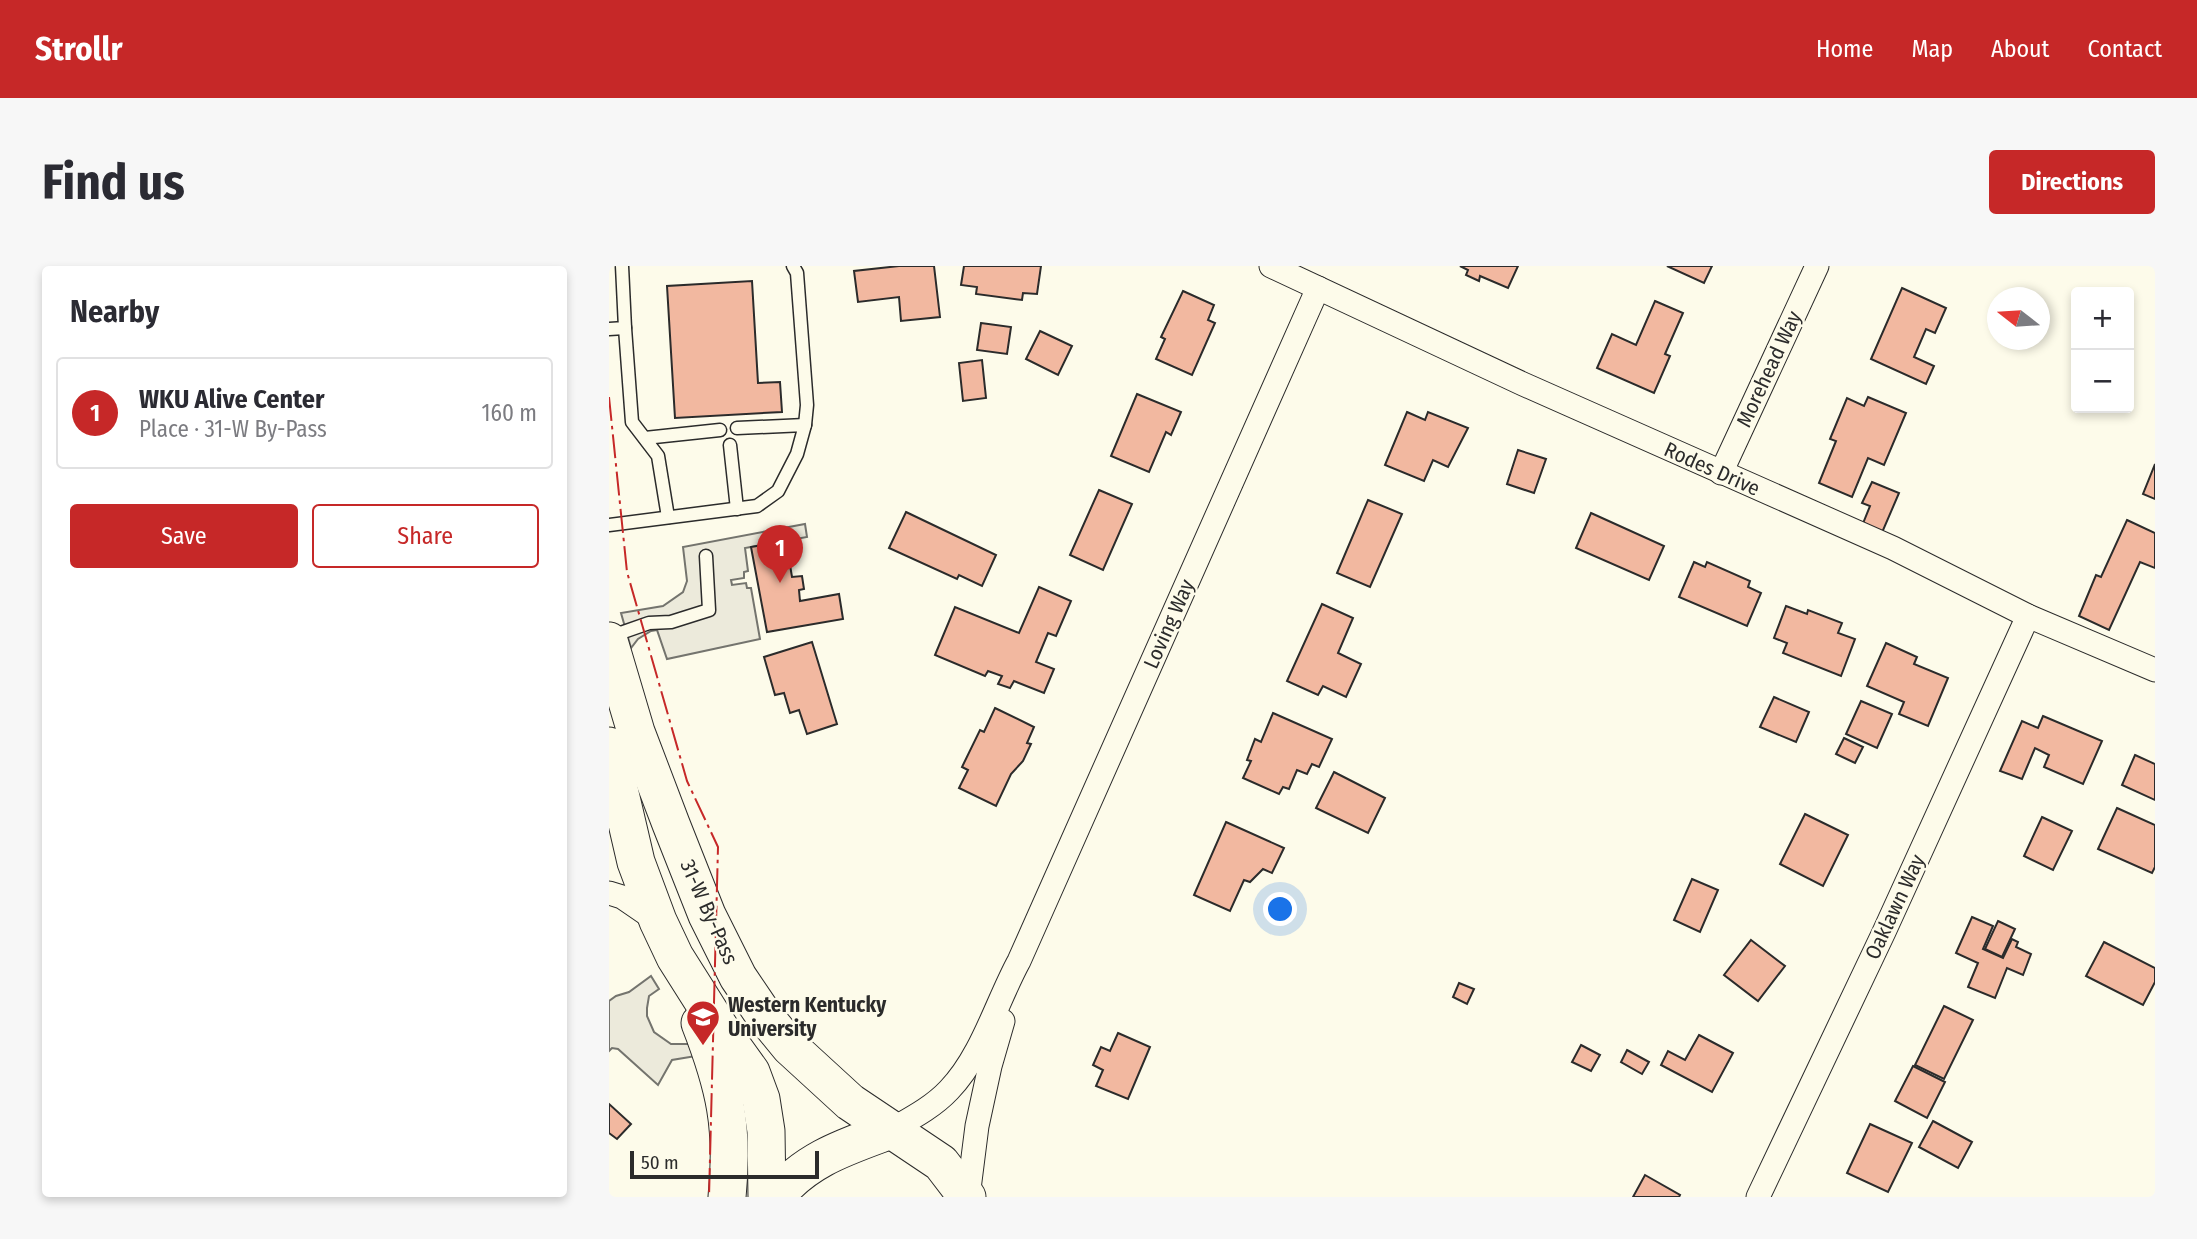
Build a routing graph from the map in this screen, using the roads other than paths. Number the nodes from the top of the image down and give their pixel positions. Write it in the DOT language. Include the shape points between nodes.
graph roads {
  1 [pos="622,266"];
  2 [pos="793,266"];
  3 [pos="1271,266"];
  4 [pos="1817,266"];
  5 [pos="1318,288"];
  6 [pos="625,328"];
  7 [pos="609,329"];
  8 [pos="805,425"];
  9 [pos="737,428"];
  10 [pos="720,430"];
  11 [pos="645,438"];
  12 [pos="730,445"];
  13 [pos="1721,473"];
  14 [pos="737,509"];
  15 [pos="668,517"];
  16 [pos="609,525"];
  17 [pos="706,556"];
  18 [pos="2028,616"];
  19 [pos="609,639"];
  20 [pos="2155,670"];
  21 [pos="609,747"];
  22 [pos="615,817"];
  23 [pos="609,892"];
  24 [pos="658,921"];
  25 [pos="675,957"];
  26 [pos="1020,961"];
  27 [pos="891,1130"];
  28 [pos="727,1197"];
  29 [pos="767,1197"];
  30 [pos="776,1197"];
  31 [pos="967,1197"];
  32 [pos="1758,1197"];
  1 -- 6 [label="lane"];
  2 -- 8 [label="lane"];
  3 -- 5 [label="street, Rodes Drive"];
  4 -- 13 [label="street, Morehead Way"];
  5 -- 13 [label="street, Rodes Drive"];
  5 -- 26 [label="street, Loving Way"];
  6 -- 7 [label="lane"];
  6 -- 11 [label="lane" via="632,422"];
  8 -- 9 [label="lane"];
  8 -- 14 [label="lane" via="797,454 778,491 757,506"];
  10 -- 11 [label="lane"];
  11 -- 15 [label="lane" via="658,456"];
  12 -- 14 [label="lane"];
  13 -- 18 [label="street, Rodes Drive" via="1893,548"];
  14 -- 15 [label="lane"];
  15 -- 16 [label="lane"];
  17 -- 19 [label="lane" via="709,610 671,622 649,623"];
  18 -- 20 [label="street, Rodes Drive"];
  18 -- 32 [label="street, Oaklawn Way"];
  19 -- 27 [label="main road, 31-W By-Pass" via="657,790 707,915 738,977 790,1047 851,1102"];
  21 -- 22 [label="main road, 31-W By-Pass"];
  22 -- 24 [label="main road, 31-W By-Pass"];
  23 -- 24 [label="street"];
  24 -- 25 [label="main road, 31-W By-Pass"];
  25 -- 28 [label="main road" via="710,1048 728,1114"];
  25 -- 29 [label="main road, 31-W By-Pass" via="751,1072 761,1098"];
  26 -- 27 [label="street, Loving Way" via="958,1079 936,1102"];
  26 -- 31 [label="street, Loving Way" via="990,1066"];
  27 -- 30 [label="main road" via="814,1162"];
  27 -- 31 [label="main road, 31-W By-Pass" via="941,1163"];
}
